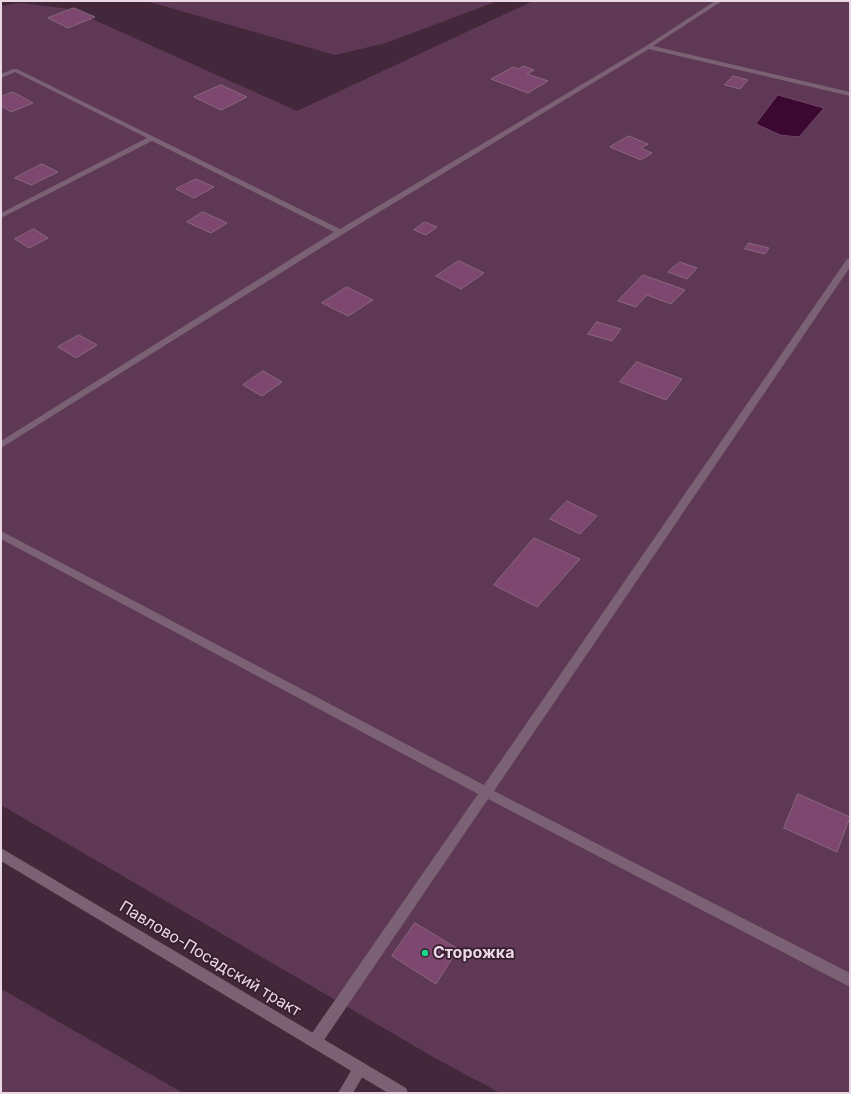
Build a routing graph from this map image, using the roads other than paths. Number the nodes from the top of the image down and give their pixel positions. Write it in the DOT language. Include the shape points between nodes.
graph roads {
  1 [pos="719,1"];
  2 [pos="648,46"];
  3 [pos="1,76"];
  4 [pos="850,94"];
  5 [pos="151,139"];
  6 [pos="1,216"];
  7 [pos="340,232"];
  8 [pos="850,261"];
  9 [pos="1,445"];
  10 [pos="1,535"];
  11 [pos="485,792"];
  12 [pos="1,854"];
  13 [pos="850,980"];
  14 [pos="315,1042"];
  15 [pos="360,1069"];
  16 [pos="345,1093"];
  17 [pos="401,1093"];
  1 -- 2 [label="street"];
  2 -- 4 [label="street"];
  2 -- 7 [label="street"];
  3 -- 5 [label="street" via="15,70"];
  5 -- 6 [label="street"];
  5 -- 7 [label="street"];
  7 -- 9 [label="street"];
  8 -- 11 [label="street"];
  10 -- 11 [label="street"];
  11 -- 13 [label="street"];
  11 -- 14 [label="street"];
  12 -- 14 [label="street, Павлово-Посадский тракт"];
  14 -- 15 [label="street, Павлово-Посадский тракт"];
  15 -- 16 [label="street"];
  15 -- 17 [label="street, Павлово-Посадский тракт"];
}
